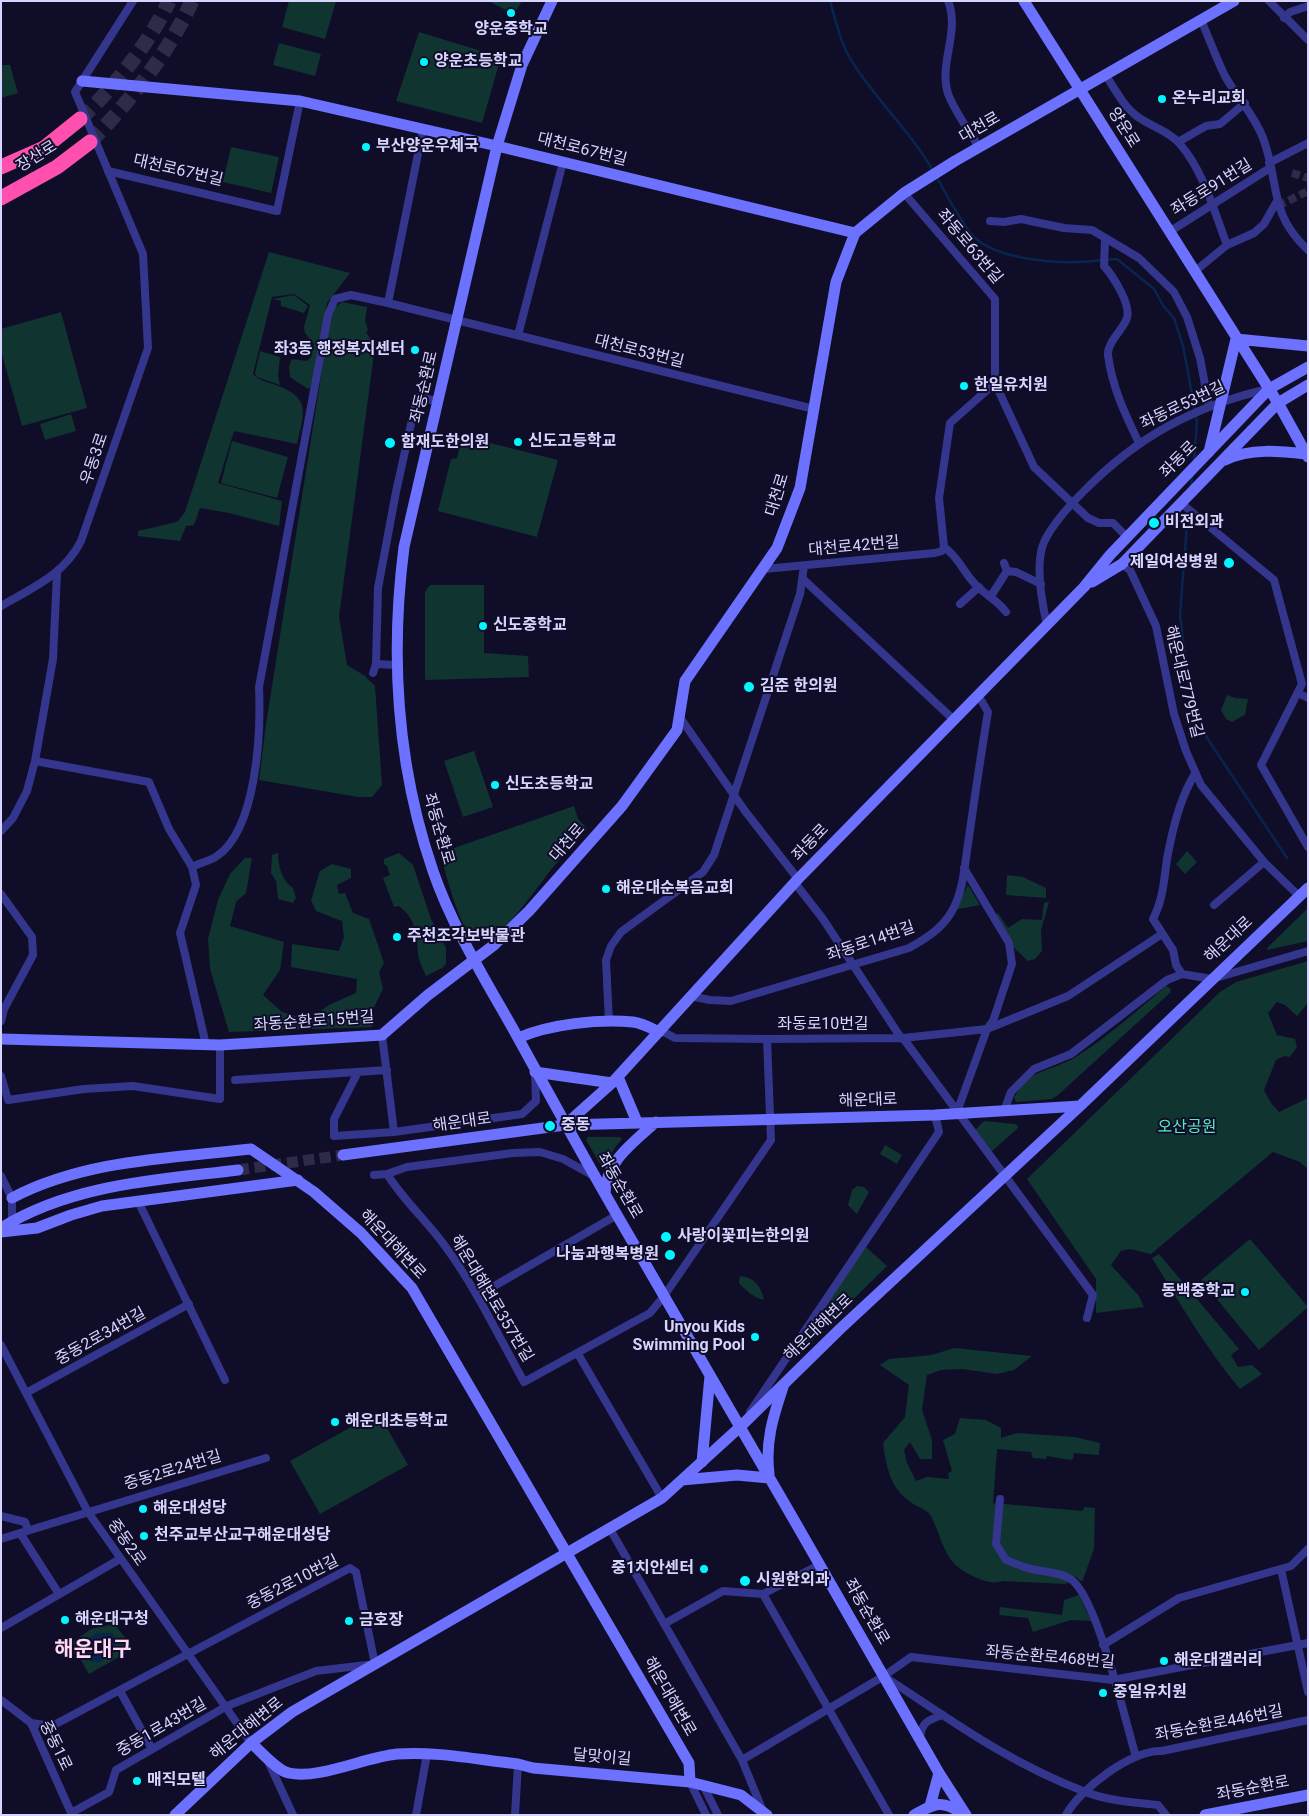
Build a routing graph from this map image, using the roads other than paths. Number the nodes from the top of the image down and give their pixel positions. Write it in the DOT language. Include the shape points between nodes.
graph roads {
  1 [pos="133,1"];
  2 [pos="552,1"];
  3 [pos="948,1"];
  4 [pos="1024,1"];
  5 [pos="1234,1"];
  6 [pos="1269,1"];
  7 [pos="1221,5"];
  8 [pos="1308,6"];
  9 [pos="1284,18"];
  10 [pos="1201,20"];
  11 [pos="1308,40"];
  12 [pos="1105,74"];
  13 [pos="82,81"];
  14 [pos="1080,90"];
  15 [pos="300,101"];
  16 [pos="1245,103"];
  17 [pos="80,119"];
  18 [pos="423,129"];
  19 [pos="90,142"];
  20 [pos="1178,142"];
  21 [pos="1308,143"];
  22 [pos="497,146"];
  23 [pos="979,148"];
  24 [pos="562,162"];
  25 [pos="1270,165"];
  26 [pos="1,167"];
  27 [pos="108,171"];
  28 [pos="904,193"];
  29 [pos="1,198"];
  30 [pos="1277,201"];
  31 [pos="1211,205"];
  32 [pos="990,220"];
  33 [pos="1169,232"];
  34 [pos="855,234"];
  35 [pos="1105,240"];
  36 [pos="1227,245"];
  37 [pos="1308,250"];
  38 [pos="1194,272"];
  39 [pos="388,303"];
  40 [pos="458,320"];
  41 [pos="518,335"];
  42 [pos="1236,339"];
  43 [pos="1308,346"];
  44 [pos="1308,367"];
  45 [pos="995,383"];
  46 [pos="1308,385"];
  47 [pos="1269,389"];
  48 [pos="438,401"];
  49 [pos="1222,401"];
  50 [pos="1278,403"];
  51 [pos="1209,406"];
  52 [pos="814,409"];
  53 [pos="1139,442"];
  54 [pos="1209,453"];
  55 [pos="1307,454"];
  56 [pos="1219,463"];
  57 [pos="1072,503"];
  58 [pos="1181,503"];
  59 [pos="1127,537"];
  60 [pos="944,547"];
  61 [pos="1122,564"];
  62 [pos="804,566"];
  63 [pos="764,569"];
  64 [pos="57,573"];
  65 [pos="803,579"];
  66 [pos="1041,584"];
  67 [pos="979,587"];
  68 [pos="1084,587"];
  69 [pos="991,596"];
  70 [pos="960,604"];
  71 [pos="1,606"];
  72 [pos="1006,612"];
  73 [pos="1047,625"];
  74 [pos="376,664"];
  75 [pos="396,665"];
  76 [pos="373,673"];
  77 [pos="1298,693"];
  78 [pos="978,695"];
  79 [pos="1308,698"];
  80 [pos="679,716"];
  81 [pos="954,720"];
  82 [pos="35,761"];
  83 [pos="1196,774"];
  84 [pos="734,795"];
  85 [pos="1,831"];
  86 [pos="1308,847"];
  87 [pos="1264,862"];
  88 [pos="192,867"];
  89 [pos="964,868"];
  90 [pos="797,881"];
  91 [pos="1308,888"];
  92 [pos="1,894"];
  93 [pos="1299,896"];
  94 [pos="1214,905"];
  95 [pos="1162,934"];
  96 [pos="1308,952"];
  97 [pos="474,960"];
  98 [pos="853,964"];
  99 [pos="1182,974"];
  100 [pos="1212,979"];
  101 [pos="690,996"];
  102 [pos="1,1021"];
  103 [pos="609,1022"];
  104 [pos="987,1029"];
  105 [pos="660,1031"];
  106 [pos="382,1035"];
  107 [pos="518,1038"];
  108 [pos="902,1038"];
  109 [pos="1,1039"];
  110 [pos="767,1039"];
  111 [pos="206,1045"];
  112 [pos="220,1045"];
  113 [pos="387,1070"];
  114 [pos="358,1072"];
  115 [pos="536,1072"];
  116 [pos="1,1076"];
  117 [pos="235,1080"];
  118 [pos="615,1080"];
  119 [pos="1080,1106"];
  120 [pos="1004,1111"];
  121 [pos="957,1112"];
  122 [pos="935,1115"];
  123 [pos="770,1120"];
  124 [pos="636,1122"];
  125 [pos="656,1122"];
  126 [pos="565,1125"];
  127 [pos="394,1132"];
  128 [pos="343,1155"];
  129 [pos="238,1170"];
  130 [pos="388,1174"];
  131 [pos="374,1175"];
  132 [pos="1,1176"];
  133 [pos="594,1176"];
  134 [pos="1004,1176"];
  135 [pos="298,1180"];
  136 [pos="605,1194"];
  137 [pos="12,1198"];
  138 [pos="138,1201"];
  139 [pos="617,1215"];
  140 [pos="12,1222"];
  141 [pos="1,1230"];
  142 [pos="476,1296"];
  143 [pos="664,1296"];
  144 [pos="189,1304"];
  145 [pos="1086,1318"];
  146 [pos="1,1345"];
  147 [pos="578,1354"];
  148 [pos="710,1376"];
  149 [pos="225,1380"];
  150 [pos="783,1384"];
  151 [pos="26,1393"];
  152 [pos="740,1427"];
  153 [pos="266,1458"];
  154 [pos="702,1462"];
  155 [pos="769,1478"];
  156 [pos="682,1480"];
  157 [pos="662,1498"];
  158 [pos="1000,1499"];
  159 [pos="88,1512"];
  160 [pos="1,1516"];
  161 [pos="610,1529"];
  162 [pos="28,1530"];
  163 [pos="20,1533"];
  164 [pos="1,1539"];
  165 [pos="1308,1548"];
  166 [pos="566,1554"];
  167 [pos="120,1559"];
  168 [pos="819,1565"];
  169 [pos="1281,1568"];
  170 [pos="59,1594"];
  171 [pos="763,1594"];
  172 [pos="664,1624"];
  173 [pos="1,1628"];
  174 [pos="1308,1643"];
  175 [pos="1103,1645"];
  176 [pos="1298,1645"];
  177 [pos="186,1654"];
  178 [pos="374,1664"];
  179 [pos="884,1676"];
  180 [pos="1113,1680"];
  181 [pos="120,1691"];
  182 [pos="1308,1692"];
  183 [pos="1,1700"];
  184 [pos="227,1706"];
  185 [pos="829,1709"];
  186 [pos="942,1715"];
  187 [pos="1308,1720"];
  188 [pos="31,1723"];
  189 [pos="920,1739"];
  190 [pos="251,1742"];
  191 [pos="152,1748"];
  192 [pos="265,1754"];
  193 [pos="427,1754"];
  194 [pos="1136,1757"];
  195 [pos="742,1760"];
  196 [pos="689,1763"];
  197 [pos="518,1764"];
  198 [pos="939,1773"];
  199 [pos="690,1782"];
  200 [pos="703,1785"];
  201 [pos="1084,1792"];
  202 [pos="1308,1795"];
  203 [pos="930,1806"];
  204 [pos="764,1812"];
  205 [pos="71,1814"];
  206 [pos="175,1815"];
  207 [pos="293,1815"];
  208 [pos="416,1815"];
  209 [pos="515,1815"];
  210 [pos="706,1815"];
  211 [pos="718,1815"];
  212 [pos="889,1815"];
  213 [pos="914,1815"];
  214 [pos="965,1815"];
  215 [pos="1066,1815"];
  216 [pos="1166,1815"];
  217 [pos="1205,1815"];
  1 -- 13 [label="street"];
  2 -- 22 [label="main road, 좌동순환로" via="522,65"];
  3 -- 23 [label="street" via="952,27 947,92"];
  4 -- 14 [label="main road, 양운로"];
  5 -- 7 [label="main road, 대천로"];
  6 -- 9 [label="street"];
  7 -- 10 [label="main road, 대천로"];
  8 -- 9 [label="street" via="1290,12"];
  9 -- 11 [label="street"];
  10 -- 12 [label="main road, 대천로"];
  10 -- 16 [label="street, 좌동로91번길" via="1226,77"];
  12 -- 14 [label="main road, 대천로"];
  12 -- 20 [label="street" via="1124,104 1138,117"];
  13 -- 15 [label="main road, 대천로67번길"];
  13 -- 27 [label="street, 우동3로" via="74,92"];
  14 -- 23 [label="main road, 대천로"];
  14 -- 33 [label="main road, 양운로"];
  15 -- 18 [label="main road, 대천로67번길"];
  15 -- 27 [label="street, 대천로67번길" via="277,211"];
  16 -- 20 [label="street" via="1220,124 1206,126"];
  16 -- 25 [label="street, 좌동로91번길" via="1264,138"];
  17 -- 26 [label="highway, 장산로" via="44,148"];
  18 -- 22 [label="main road, 대천로67번길"];
  18 -- 39 [label="street"];
  19 -- 29 [label="highway, 장산로" via="57,167"];
  20 -- 31 [label="street" via="1199,174"];
  21 -- 25 [label="street"];
  22 -- 24 [label="main road, 대천로67번길"];
  22 -- 40 [label="main road, 좌동순환로"];
  23 -- 28 [label="main road, 대천로"];
  24 -- 34 [label="main road, 대천로67번길"];
  24 -- 41 [label="street"];
  25 -- 30 [label="street, 좌동로91번길"];
  25 -- 31 [label="street, 좌동로91번길"];
  27 -- 64 [label="street, 우동3로" via="143,254 148,348 81,541 74,555"];
  28 -- 34 [label="main road, 대천로"];
  28 -- 45 [label="street, 좌동로63번길" via="995,299"];
  30 -- 36 [label="street" via="1259,229"];
  30 -- 37 [label="street, 좌동로91번길" via="1294,237"];
  31 -- 33 [label="street, 좌동로91번길"];
  31 -- 36 [label="street"];
  32 -- 35 [label="street" via="1021,219 1092,230"];
  33 -- 38 [label="main road, 양운로"];
  34 -- 52 [label="main road, 대천로" via="836,282"];
  35 -- 51 [label="street" via="1139,258 1174,292 1188,317"];
  35 -- 53 [label="street, 좌동로53번길" via="1104,266 1112,274 1123,298 1127,318 1108,353 1116,394"];
  36 -- 38 [label="street"];
  38 -- 42 [label="main road, 양운로"];
  39 -- 40 [label="street"];
  39 -- 88 [label="street" via="351,294 335,299 330,308 259,687 260,719 250,802 238,831 217,856"];
  40 -- 41 [label="street, 대천로53번길"];
  40 -- 48 [label="main road, 좌동순환로"];
  41 -- 52 [label="street, 대천로53번길"];
  42 -- 43 [label="main road"];
  42 -- 47 [label="main road, 양운로"];
  42 -- 49 [label="main road"];
  44 -- 47 [label="main road, 좌동로"];
  45 -- 57 [label="street, 좌동로63번길" via="1034,467"];
  45 -- 60 [label="street" via="950,423 939,498"];
  46 -- 50 [label="main road, 좌동로"];
  47 -- 49 [label="street, 좌동로53번길"];
  47 -- 50 [label="main road, 양운로"];
  47 -- 54 [label="main road, 좌동로"];
  48 -- 74 [label="street" via="417,397 378,588"];
  48 -- 75 [label="main road, 좌동순환로" via="404,547 398,595"];
  49 -- 51 [label="street, 좌동로53번길"];
  49 -- 54 [label="main road"];
  50 -- 55 [label="main road, 양운로"];
  50 -- 56 [label="main road, 좌동로"];
  51 -- 53 [label="street, 좌동로53번길"];
  52 -- 63 [label="main road, 대천로" via="795,504 777,548"];
  53 -- 57 [label="street, 좌동로53번길" via="1110,464"];
  54 -- 59 [label="main road, 좌동로"];
  55 -- 56 [label="main road" via="1241,453"];
  56 -- 58 [label="main road, 좌동로"];
  57 -- 59 [label="street, 좌동로63번길" via="1098,523 1113,523"];
  57 -- 66 [label="street, 좌동로53번길" via="1044,543"];
  58 -- 61 [label="main road, 좌동로"];
  58 -- 77 [label="street" via="1274,580 1302,684"];
  59 -- 68 [label="main road, 좌동로"];
  60 -- 62 [label="street, 대천로42번길" via="935,554"];
  60 -- 67 [label="street" via="953,553"];
  61 -- 68 [label="main road, 좌동로"];
  61 -- 83 [label="street, 해운대로779번길" via="1130,570 1156,626 1174,714"];
  62 -- 63 [label="street, 대천로42번길"];
  62 -- 65 [label="street"];
  63 -- 80 [label="main road, 대천로" via="685,681"];
  64 -- 71 [label="street, 우동3로"];
  64 -- 82 [label="street" via="53,659"];
  65 -- 81 [label="street"];
  65 -- 84 [label="street"];
  66 -- 69 [label="street" via="1005,567"];
  66 -- 73 [label="street, 좌동로53번길" via="1041,602"];
  67 -- 69 [label="street"];
  67 -- 70 [label="street"];
  68 -- 73 [label="main road, 좌동로"];
  69 -- 72 [label="street"];
  73 -- 78 [label="main road, 좌동로"];
  74 -- 75 [label="street"];
  74 -- 76 [label="street"];
  75 -- 97 [label="main road, 좌동순환로" via="412,802 433,874"];
  77 -- 79 [label="street"];
  77 -- 86 [label="street" via="1261,765"];
  78 -- 81 [label="main road, 좌동로"];
  78 -- 89 [label="street, 좌동로14번길" via="988,712"];
  80 -- 84 [label="street"];
  80 -- 97 [label="main road, 대천로" via="677,730 622,806 529,911"];
  81 -- 90 [label="main road, 좌동로"];
  82 -- 85 [label="street" via="27,791 13,818"];
  82 -- 88 [label="street" via="149,782 169,829"];
  83 -- 87 [label="street, 해운대로779번길" via="1210,797"];
  83 -- 95 [label="street" via="1179,812 1161,904 1152,919"];
  84 -- 90 [label="street"];
  84 -- 103 [label="street" via="714,856 703,872 621,932 611,946 606,960"];
  87 -- 93 [label="street, 해운대로779번길"];
  87 -- 94 [label="street"];
  88 -- 111 [label="street" via="196,885 180,933"];
  89 -- 98 [label="street, 좌동로14번길" via="952,911 927,938 909,948"];
  89 -- 104 [label="street" via="1009,943 1012,964 993,1021"];
  90 -- 98 [label="street"];
  90 -- 101 [label="main road, 좌동로"];
  91 -- 93 [label="main road, 해운대로"];
  92 -- 102 [label="street" via="32,937 33,955 4,1009"];
  93 -- 100 [label="main road, 해운대로"];
  95 -- 99 [label="street" via="1173,950"];
  95 -- 104 [label="street, 좌동로10번길" via="1068,996"];
  96 -- 100 [label="street"];
  97 -- 106 [label="main road, 좌동순환로15번길"];
  97 -- 107 [label="main road, 좌동순환로"];
  98 -- 101 [label="street, 좌동로14번길" via="730,1001"];
  98 -- 108 [label="street"];
  99 -- 100 [label="street"];
  99 -- 120 [label="street" via="1167,980 1071,1054 1034,1069 1011,1092"];
  100 -- 119 [label="main road, 해운대로"];
  101 -- 105 [label="main road, 좌동로"];
  103 -- 105 [label="main road" via="635,1022"];
  103 -- 107 [label="main road" via="544,1028"];
  104 -- 108 [label="street, 좌동로10번길"];
  104 -- 121 [label="street"];
  105 -- 110 [label="street, 좌동로10번길" via="675,1038"];
  105 -- 118 [label="main road, 좌동로"];
  106 -- 112 [label="main road, 좌동순환로15번길"];
  106 -- 113 [label="street"];
  107 -- 115 [label="main road, 좌동순환로"];
  108 -- 110 [label="street, 좌동로10번길"];
  108 -- 121 [label="street"];
  109 -- 111 [label="main road, 좌동순환로15번길"];
  110 -- 123 [label="street"];
  111 -- 112 [label="main road, 좌동순환로15번길"];
  112 -- 116 [label="street" via="220,1099 133,1086 8,1100"];
  113 -- 114 [label="street"];
  113 -- 127 [label="street"];
  114 -- 117 [label="street"];
  114 -- 127 [label="street" via="334,1119 334,1136"];
  115 -- 118 [label="main road"];
  115 -- 126 [label="main road, 좌동순환로"];
  115 -- 127 [label="street" via="536,1101 522,1114"];
  118 -- 124 [label="main road"];
  118 -- 126 [label="main road, 좌동로"];
  119 -- 120 [label="main road, 해운대로"];
  119 -- 134 [label="main road, 해운대해변로"];
  120 -- 121 [label="main road, 해운대로"];
  121 -- 122 [label="main road, 해운대로"];
  121 -- 134 [label="street"];
  122 -- 123 [label="main road, 해운대로"];
  122 -- 152 [label="street" via="939,1132"];
  123 -- 125 [label="main road, 해운대로"];
  123 -- 143 [label="street" via="771,1140"];
  124 -- 125 [label="main road, 해운대로"];
  124 -- 126 [label="main road, 해운대로"];
  125 -- 136 [label="main road" via="612,1164 605,1181"];
  126 -- 128 [label="main road, 해운대로"];
  126 -- 133 [label="main road, 좌동순환로"];
  129 -- 140 [label="main road" via="120,1185 57,1200"];
  130 -- 131 [label="street"];
  130 -- 133 [label="street" via="407,1167 540,1152"];
  130 -- 142 [label="street, 해운대해변로357번길" via="445,1246"];
  132 -- 137 [label="street"];
  133 -- 136 [label="main road, 좌동순환로"];
  134 -- 145 [label="street" via="1093,1295"];
  134 -- 150 [label="main road, 해운대해변로"];
  135 -- 137 [label="main road, 해운대해변로" via="251,1148 112,1165 54,1179"];
  135 -- 138 [label="main road"];
  135 -- 166 [label="main road, 해운대해변로" via="361,1232 412,1288"];
  136 -- 139 [label="main road, 좌동순환로"];
  137 -- 140 [label="street"];
  138 -- 141 [label="main road" via="102,1206 37,1228"];
  138 -- 144 [label="street"];
  139 -- 142 [label="street"];
  139 -- 143 [label="main road, 좌동순환로"];
  140 -- 141 [label="main road"];
  142 -- 147 [label="street, 해운대해변로357번길" via="524,1382"];
  143 -- 147 [label="street" via="650,1314"];
  143 -- 148 [label="main road, 좌동순환로"];
  144 -- 149 [label="street"];
  144 -- 151 [label="street, 중동2로34번길"];
  146 -- 151 [label="street, 중동2로"];
  147 -- 157 [label="street"];
  148 -- 152 [label="main road, 좌동순환로"];
  148 -- 154 [label="main road"];
  150 -- 152 [label="main road, 해운대해변로"];
  150 -- 155 [label="main road" via="769,1433"];
  151 -- 159 [label="street, 중동2로"];
  152 -- 154 [label="main road, 해운대해변로"];
  152 -- 155 [label="main road, 좌동순환로"];
  153 -- 159 [label="street, 중동2로24번길"];
  154 -- 156 [label="main road, 해운대해변로"];
  155 -- 156 [label="main road" via="737,1474"];
  155 -- 168 [label="main road, 좌동순환로"];
  156 -- 157 [label="main road, 해운대해변로"];
  157 -- 161 [label="main road, 해운대해변로"];
  158 -- 175 [label="street, 좌동순환로446번길" via="996,1544 1006,1560 1072,1580 1086,1599"];
  159 -- 162 [label="street, 중동2로24번길"];
  159 -- 167 [label="street, 중동2로"];
  160 -- 162 [label="street" via="25,1522"];
  161 -- 166 [label="main road, 해운대해변로"];
  161 -- 172 [label="street"];
  162 -- 163 [label="street, 중동2로24번길"];
  163 -- 164 [label="street, 중동2로24번길"];
  163 -- 170 [label="street"];
  165 -- 169 [label="street" via="1291,1566"];
  166 -- 178 [label="main road, 해운대해변로"];
  166 -- 196 [label="main road, 해운대해변로"];
  167 -- 170 [label="street"];
  167 -- 177 [label="street, 중동2로"];
  168 -- 171 [label="street"];
  168 -- 179 [label="main road, 좌동순환로"];
  169 -- 175 [label="street" via="1179,1598"];
  169 -- 176 [label="street"];
  170 -- 173 [label="street"];
  171 -- 172 [label="street" via="723,1591"];
  171 -- 185 [label="street"];
  172 -- 195 [label="street"];
  174 -- 176 [label="street, 좌동순환로468번길"];
  175 -- 180 [label="street, 좌동순환로446번길"];
  176 -- 180 [label="street, 좌동순환로468번길"];
  176 -- 182 [label="street"];
  177 -- 178 [label="street, 중동2로10번길" via="350,1568 356,1572"];
  177 -- 181 [label="street"];
  177 -- 184 [label="street, 중동2로"];
  178 -- 184 [label="street, 해운대해변로" via="316,1672"];
  178 -- 190 [label="main road, 해운대해변로" via="292,1712"];
  179 -- 180 [label="street, 좌동순환로468번길" via="911,1657"];
  179 -- 185 [label="street, 좌동순환로468번길"];
  179 -- 186 [label="street"];
  179 -- 189 [label="main road, 좌동순환로"];
  180 -- 194 [label="street, 좌동순환로446번길"];
  181 -- 188 [label="street" via="52,1726"];
  181 -- 191 [label="street"];
  183 -- 188 [label="street, 중동1로"];
  184 -- 190 [label="street, 중동2로"];
  184 -- 191 [label="street, 중동1로43번길"];
  185 -- 195 [label="street, 좌동순환로468번길"];
  185 -- 212 [label="street"];
  186 -- 189 [label="street" via="921,1727"];
  186 -- 201 [label="street" via="1016,1762"];
  187 -- 194 [label="street, 좌동순환로446번길" via="1162,1751 1151,1750"];
  188 -- 205 [label="street, 중동1로"];
  189 -- 198 [label="main road, 좌동순환로"];
  190 -- 192 [label="main road, 달맞이길"];
  190 -- 206 [label="main road, 해운대해변로"];
  191 -- 205 [label="street, 중동1로43번길" via="116,1770 109,1792"];
  192 -- 193 [label="main road, 달맞이길" via="279,1769 292,1774 397,1754"];
  192 -- 207 [label="street, 달맞이길"];
  193 -- 197 [label="main road, 달맞이길"];
  193 -- 208 [label="street"];
  194 -- 201 [label="street, 좌동순환로446번길"];
  195 -- 204 [label="street"];
  196 -- 199 [label="main road, 해운대해변로"];
  196 -- 200 [label="main road"];
  197 -- 199 [label="main road, 달맞이길" via="569,1772"];
  197 -- 209 [label="street"];
  198 -- 203 [label="main road"];
  198 -- 214 [label="main road, 좌동순환로"];
  199 -- 200 [label="main road, 달맞이길"];
  199 -- 210 [label="street"];
  200 -- 204 [label="main road, 달맞이길" via="741,1795"];
  200 -- 211 [label="street"];
  201 -- 215 [label="street, 좌동순환로446번길"];
  201 -- 216 [label="street" via="1114,1800 1158,1805"];
  202 -- 217 [label="main road, 좌동순환로"];
  203 -- 213 [label="main road"];
  203 -- 214 [label="main road" via="945,1804"];
}
